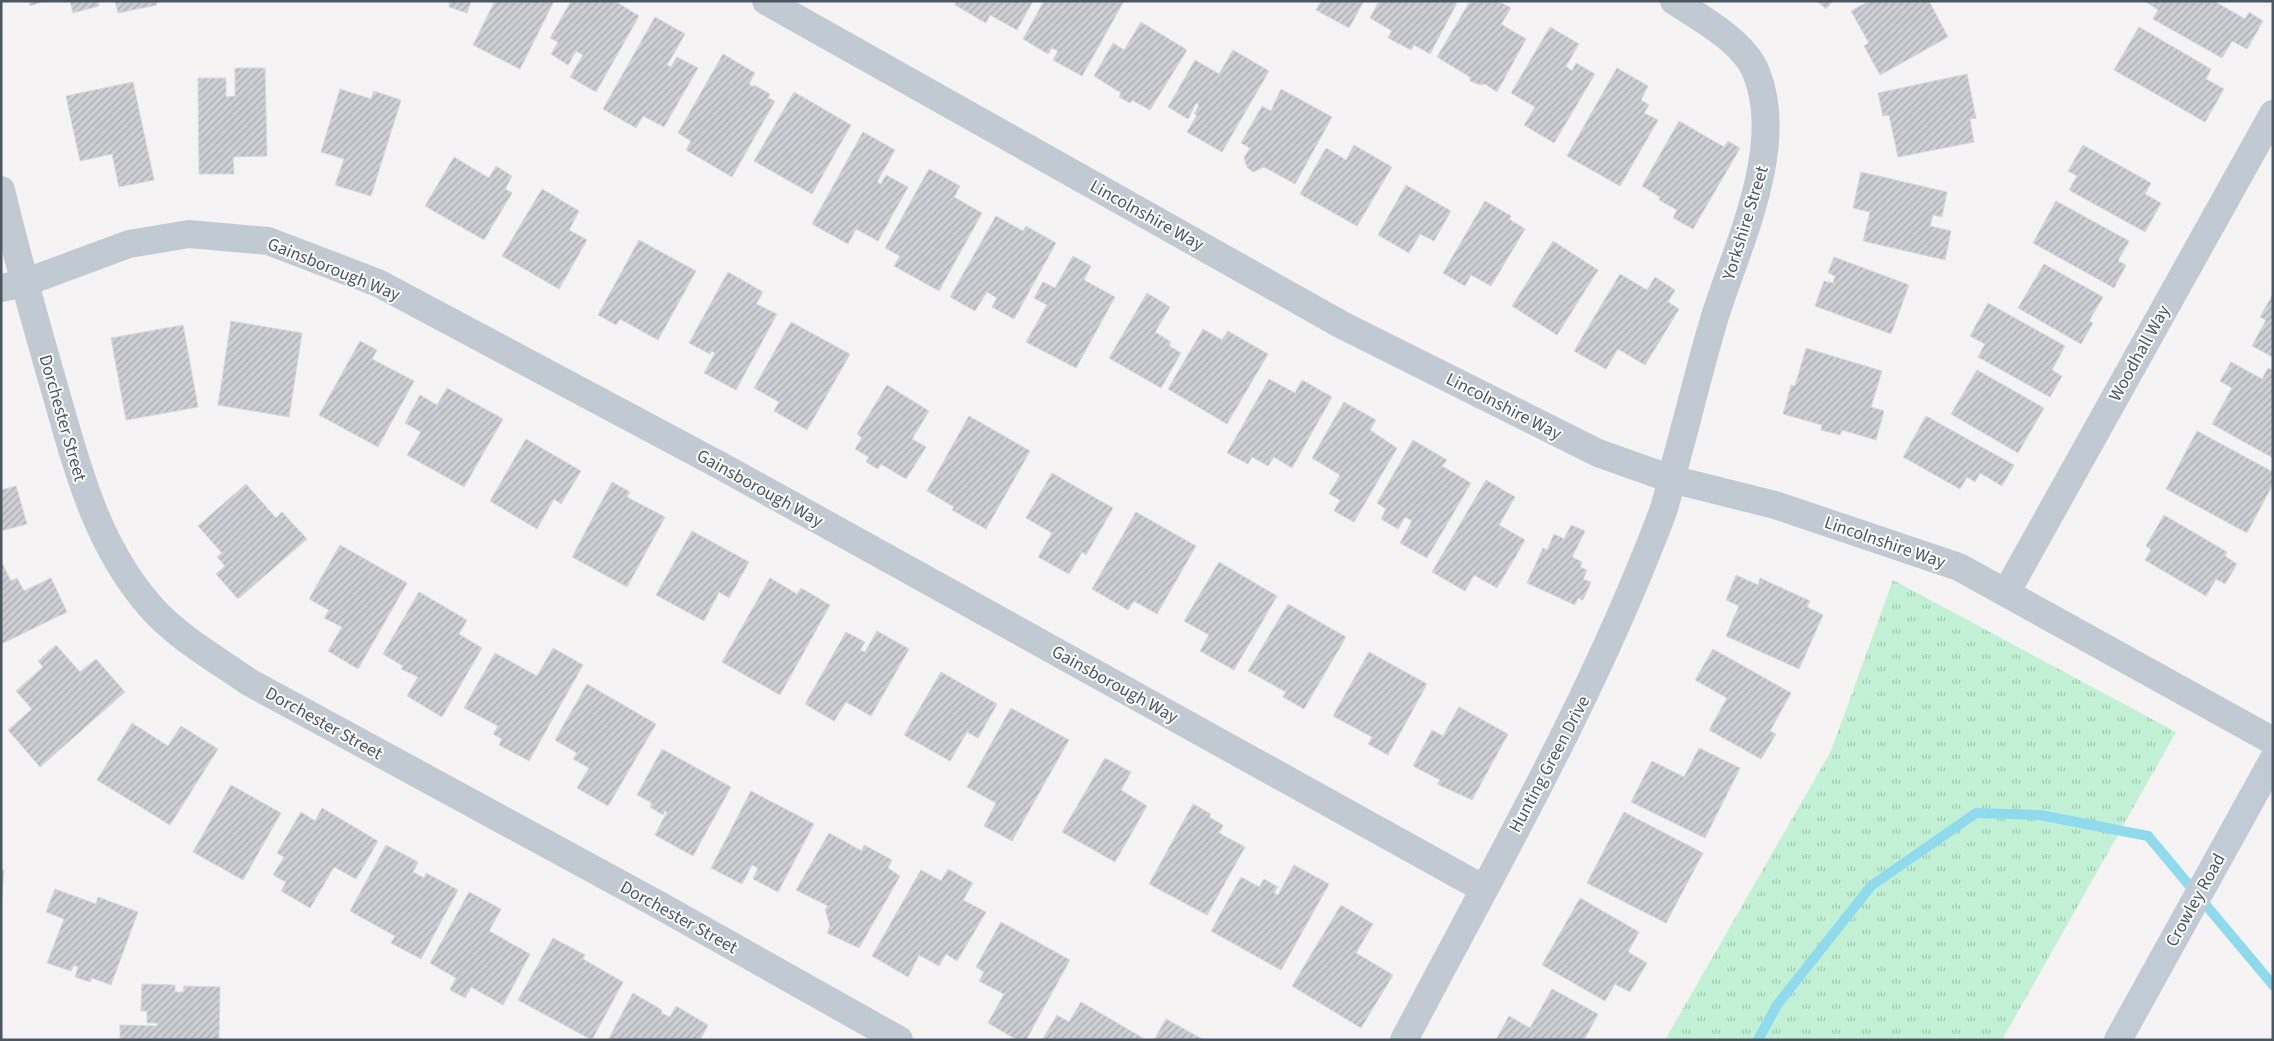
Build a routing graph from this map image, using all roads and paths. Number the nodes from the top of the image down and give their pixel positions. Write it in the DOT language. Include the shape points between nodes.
graph roads {
  1 [pos="766,1"];
  2 [pos="1674,1"];
  3 [pos="2273,114"];
  4 [pos="1,190"];
  5 [pos="12,286"];
  6 [pos="1671,479"];
  7 [pos="2006,593"];
  8 [pos="2273,740"];
  9 [pos="2273,760"];
  10 [pos="1484,889"];
  11 [pos="899,1040"];
  12 [pos="1404,1040"];
  13 [pos="2118,1040"];
  1 -- 6 [label="street, Lincolnshire Way" via="1342,325 1598,453"];
  2 -- 6 [label="street, Yorkshire Street" via="1710,24 1740,49 1756,71 1767,117 1764,158 1716,314"];
  3 -- 7 [label="street, Woodhall Way"];
  4 -- 5 [label="street, Dorchester Street"];
  5 -- 10 [label="street, Gainsborough Way" via="129,244 188,234 268,241 378,283 723,467"];
  5 -- 11 [label="street, Dorchester Street" via="84,491 120,567 151,608 190,642 249,682"];
  6 -- 7 [label="street, Lincolnshire Way" via="1775,505 1959,567"];
  6 -- 10 [label="street, Hunting Green Drive" via="1663,512 1584,699"];
  7 -- 8 [label="street, Lincolnshire Way"];
  9 -- 13 [label="main road, Crowley Road"];
  10 -- 12 [label="street, Hunting Green Drive"];
}
